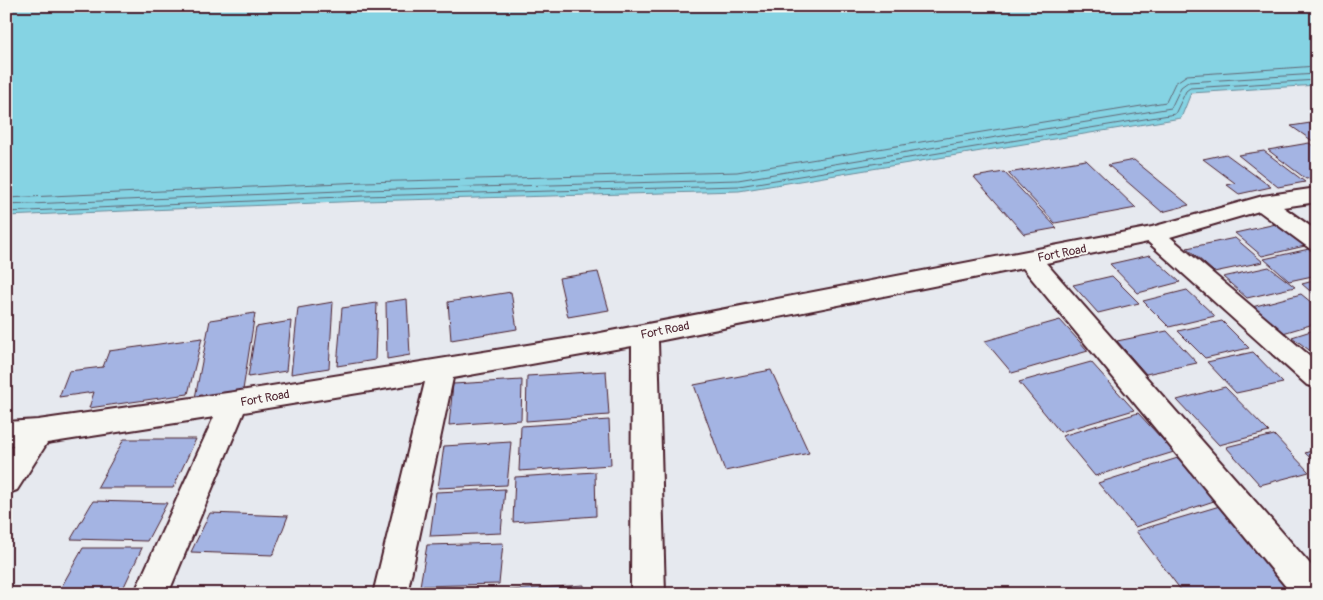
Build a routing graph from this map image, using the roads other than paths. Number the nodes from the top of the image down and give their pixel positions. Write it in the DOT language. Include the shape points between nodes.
graph roads {
  1 [pos="1317,195"];
  2 [pos="1263,203"];
  3 [pos="1153,234"];
  4 [pos="1317,243"];
  5 [pos="1029,259"];
  6 [pos="645,334"];
  7 [pos="442,368"];
  8 [pos="1317,378"];
  9 [pos="234,403"];
  10 [pos="38,432"];
  11 [pos="6,434"];
  12 [pos="6,481"];
  13 [pos="151,594"];
  14 [pos="390,594"];
  15 [pos="648,594"];
  16 [pos="1314,594"];
  1 -- 2 [label="street, Fort Road"];
  2 -- 3 [label="street, Fort Road"];
  2 -- 4 [label="street"];
  3 -- 5 [label="street, Fort Road"];
  3 -- 8 [label="street"];
  5 -- 6 [label="street, Fort Road"];
  5 -- 16 [label="street"];
  6 -- 7 [label="street, Fort Road"];
  6 -- 15 [label="street"];
  7 -- 9 [label="street, Fort Road"];
  7 -- 14 [label="street"];
  9 -- 10 [label="street, Fort Road"];
  9 -- 13 [label="street"];
  10 -- 11 [label="street, Fort Road"];
  10 -- 12 [label="street"];
}
